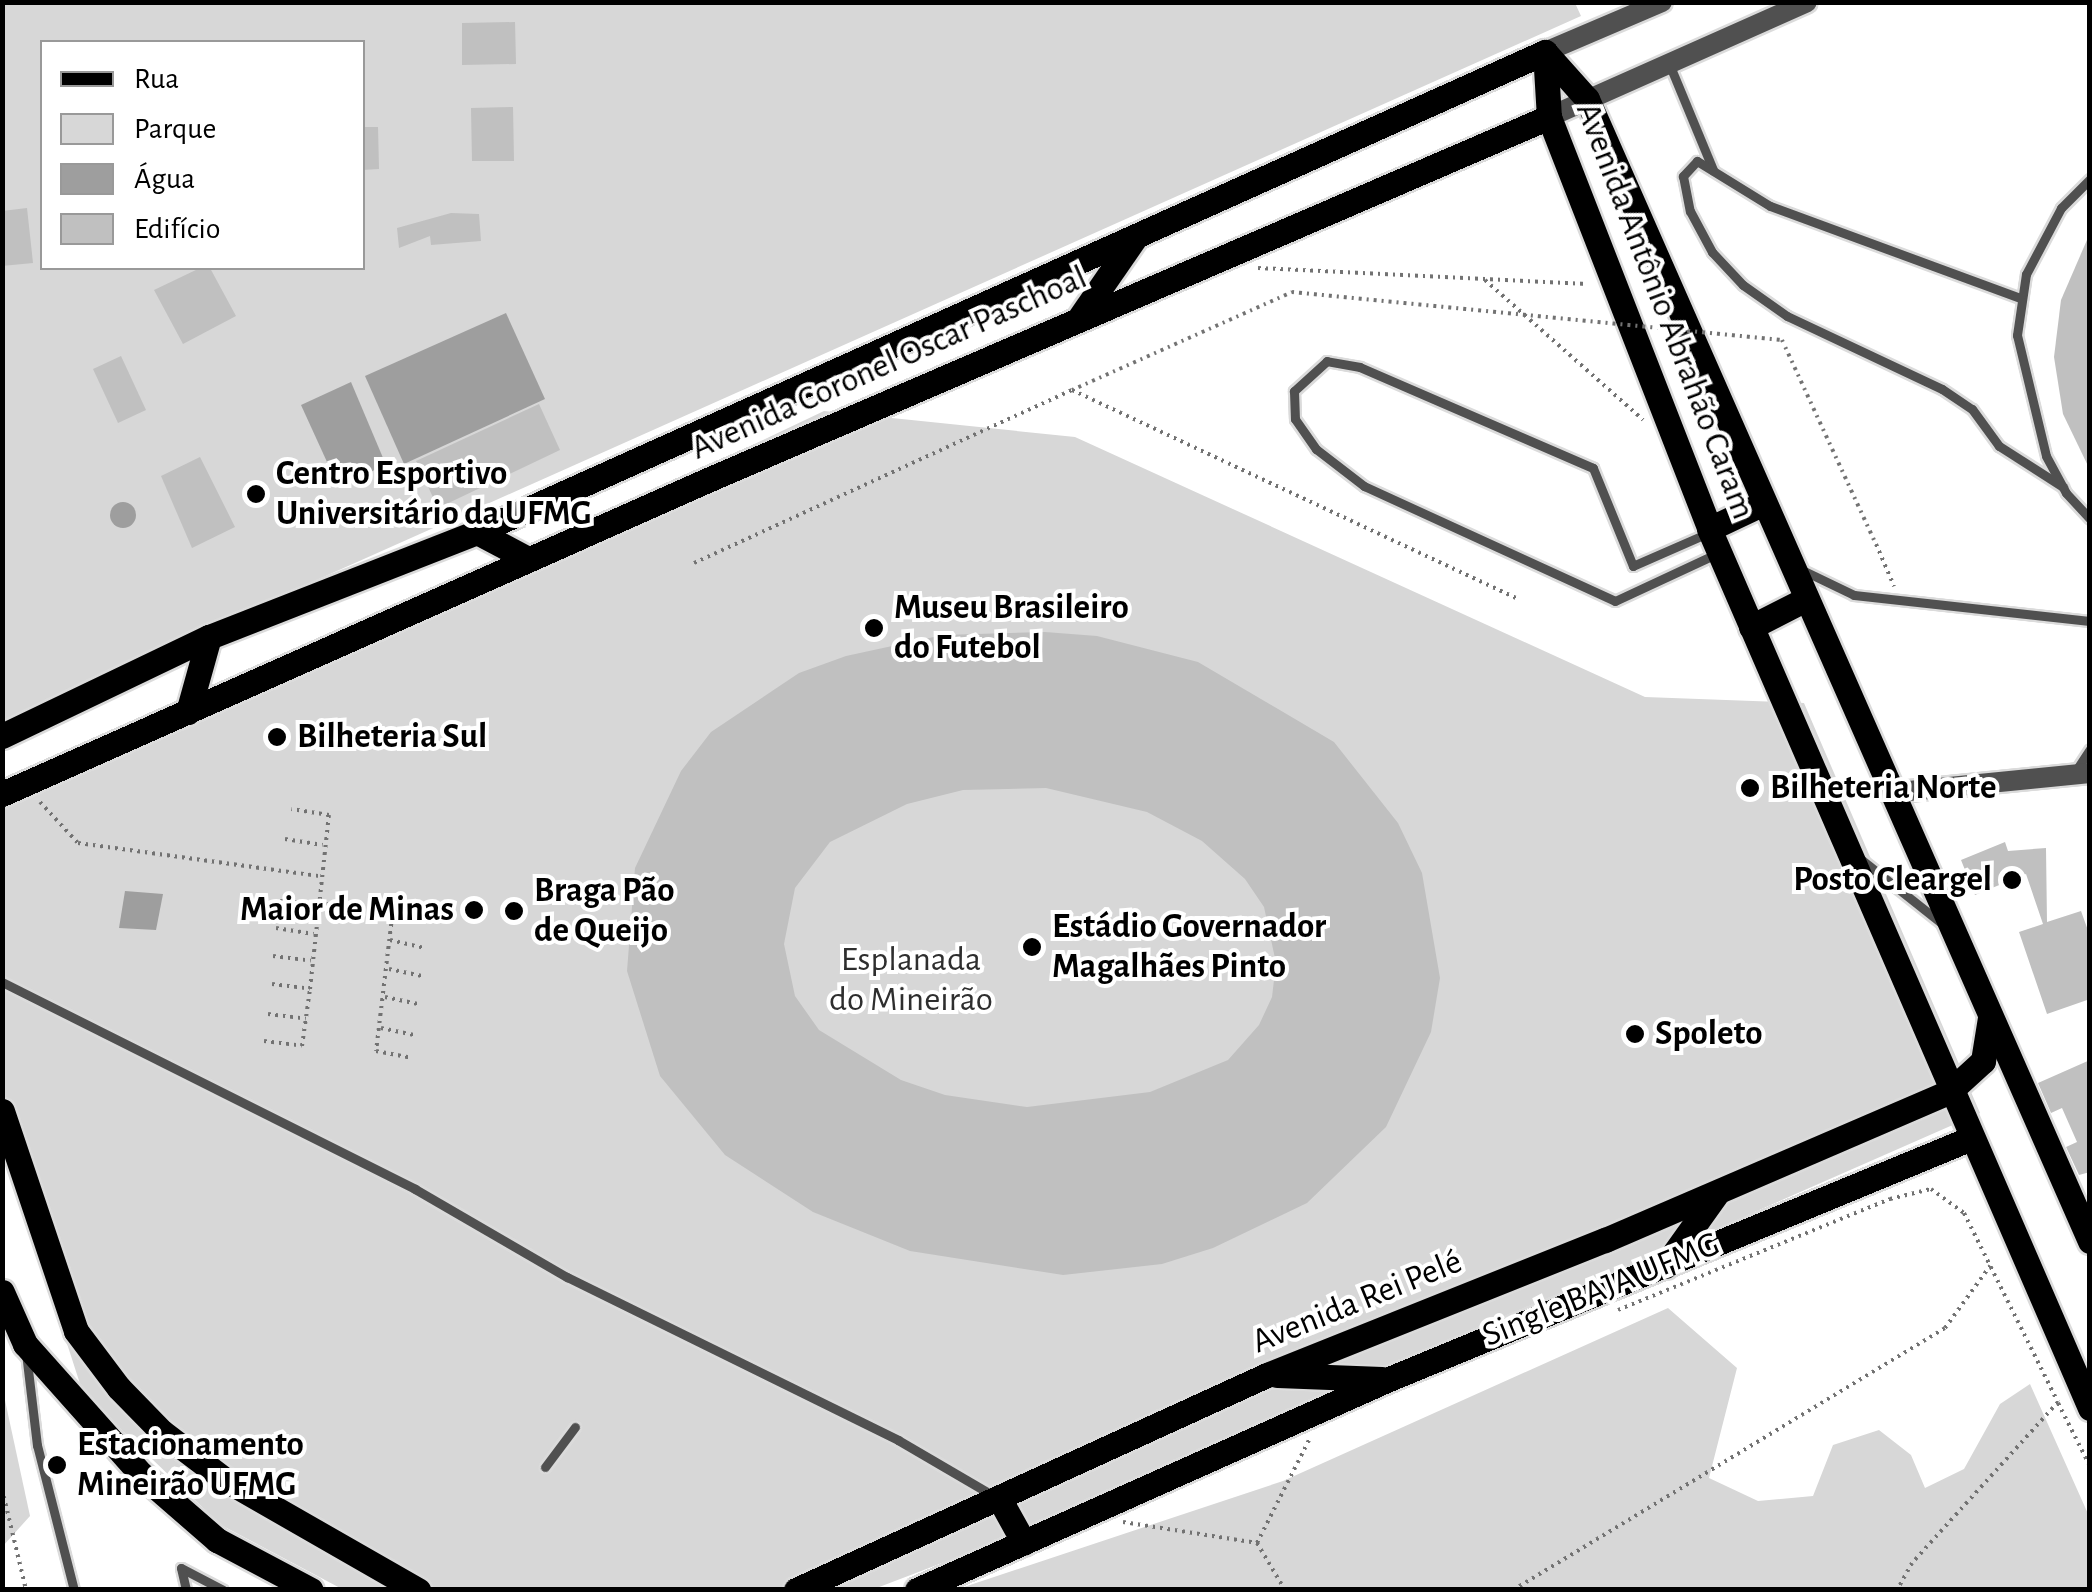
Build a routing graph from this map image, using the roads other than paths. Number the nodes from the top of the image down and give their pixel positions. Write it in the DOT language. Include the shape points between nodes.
graph roads {
  1 [pos="1662,2"];
  2 [pos="1807,2"];
  3 [pos="1545,52"];
  4 [pos="1670,63"];
  5 [pos="1587,99"];
  6 [pos="1549,118"];
  7 [pos="1714,170"];
  8 [pos="2090,179"];
  9 [pos="1134,239"];
  10 [pos="2020,298"];
  11 [pos="1080,318"];
  12 [pos="2063,487"];
  13 [pos="1762,504"];
  14 [pos="2090,518"];
  15 [pos="476,532"];
  16 [pos="1713,538"];
  17 [pos="528,559"];
  18 [pos="1788,563"];
  19 [pos="1804,600"];
  20 [pos="2090,621"];
  21 [pos="1751,628"];
  22 [pos="209,637"];
  23 [pos="188,712"];
  24 [pos="2,736"];
  25 [pos="2090,749"];
  26 [pos="2082,774"];
  27 [pos="12,791"];
  28 [pos="1889,793"];
  29 [pos="1844,846"];
  30 [pos="1952,932"];
  31 [pos="2,982"];
  32 [pos="1990,1018"];
  33 [pos="1949,1092"];
  34 [pos="2,1111"];
  35 [pos="2,1138"];
  36 [pos="1969,1139"];
  37 [pos="21,1173"];
  38 [pos="1716,1193"];
  39 [pos="2090,1241"];
  40 [pos="1665,1266"];
  41 [pos="2,1292"];
  42 [pos="26,1344"];
  43 [pos="1267,1375"];
  44 [pos="1389,1379"];
  45 [pos="2090,1408"];
  46 [pos="575,1427"];
  47 [pos="545,1468"];
  48 [pos="1000,1498"];
  49 [pos="1024,1543"];
  50 [pos="74,1590"];
  51 [pos="186,1590"];
  52 [pos="222,1590"];
  53 [pos="312,1590"];
  54 [pos="418,1590"];
  55 [pos="796,1590"];
  56 [pos="918,1590"];
  1 -- 3 [label="street, Avenida Coronel Oscar Paschoal"];
  2 -- 4 [label="street, Avenida Coronel Oscar Paschoal"];
  3 -- 5 [label="main road, Avenida Antônio Abrahão Caram"];
  3 -- 6 [label="main road, Avenida Antônio Abrahão Caram"];
  3 -- 9 [label="main road, Avenida Coronel Oscar Paschoal"];
  4 -- 5 [label="street, Avenida Coronel Oscar Paschoal"];
  4 -- 7 [label="lane"];
  5 -- 6 [label="street, Avenida Coronel Oscar Paschoal"];
  5 -- 13 [label="main road, Avenida Antônio Abrahão Caram"];
  6 -- 11 [label="main road, Avenida Coronel Oscar Paschoal"];
  6 -- 16 [label="main road, Avenida Antônio Abrahão Caram"];
  7 -- 10 [label="lane" via="1770,206"];
  7 -- 12 [label="lane" via="1697,162 1688,166 1683,176 1690,212 1712,252 1742,285 1787,316 1942,388 1972,409 1999,446"];
  8 -- 10 [label="lane" via="2046,233"];
  9 -- 11 [label="main road"];
  9 -- 15 [label="main road, Avenida Coronel Oscar Paschoal"];
  10 -- 12 [label="lane" via="2017,334 2029,406"];
  11 -- 17 [label="main road, Avenida Coronel Oscar Paschoal"];
  12 -- 14 [label="lane"];
  13 -- 16 [label="main road"];
  13 -- 18 [label="main road, Avenida Antônio Abrahão Caram"];
  15 -- 17 [label="main road"];
  15 -- 22 [label="main road, Avenida Coronel Oscar Paschoal"];
  16 -- 16 [label="lane" via="1634,566 1592,468 1360,367 1326,361 1294,391 1295,419 1316,449 1364,486 1614,602"];
  16 -- 21 [label="main road, Avenida Antônio Abrahão Caram"];
  17 -- 23 [label="main road, Avenida Coronel Oscar Paschoal"];
  18 -- 19 [label="main road, Avenida Antônio Abrahão Caram"];
  18 -- 20 [label="lane" via="1854,595"];
  19 -- 21 [label="main road"];
  19 -- 28 [label="main road, Avenida Antônio Abrahão Caram"];
  21 -- 29 [label="main road, Avenida Antônio Abrahão Caram"];
  22 -- 23 [label="main road"];
  22 -- 24 [label="main road, Avenida Coronel Oscar Paschoal"];
  23 -- 27 [label="main road, Avenida Coronel Oscar Paschoal"];
  25 -- 26 [label="lane"];
  26 -- 28 [label="street"];
  28 -- 30 [label="main road, Avenida Antônio Abrahão Caram"];
  29 -- 30 [label="lane"];
  29 -- 33 [label="main road, Avenida Antônio Abrahão Caram"];
  30 -- 32 [label="main road, Avenida Antônio Abrahão Caram"];
  31 -- 48 [label="lane" via="415,1189 566,1277"];
  32 -- 33 [label="main road" via="1983,1061"];
  32 -- 39 [label="main road, Avenida Antônio Abrahão Caram"];
  33 -- 36 [label="main road, Avenida Antônio Abrahão Caram"];
  33 -- 38 [label="main road, Avenida Rei Pelé"];
  34 -- 37 [label="main road"];
  35 -- 37 [label="main road"];
  36 -- 40 [label="main road"];
  36 -- 45 [label="main road, Avenida Antônio Abrahão Caram"];
  37 -- 54 [label="main road" via="76,1330 119,1388 162,1432 224,1479"];
  38 -- 40 [label="main road"];
  38 -- 43 [label="main road, Avenida Rei Pelé"];
  40 -- 44 [label="main road"];
  41 -- 42 [label="main road"];
  42 -- 50 [label="lane" via="37,1445"];
  42 -- 53 [label="main road" via="89,1420 204,1529"];
  43 -- 44 [label="main road"];
  43 -- 48 [label="main road, Avenida Rei Pelé"];
  44 -- 49 [label="main road"];
  46 -- 47 [label="lane"];
  48 -- 49 [label="main road"];
  48 -- 55 [label="main road, Avenida Rei Pelé"];
  49 -- 56 [label="main road"];
  51 -- 52 [label="lane" via="180,1568"];
}
